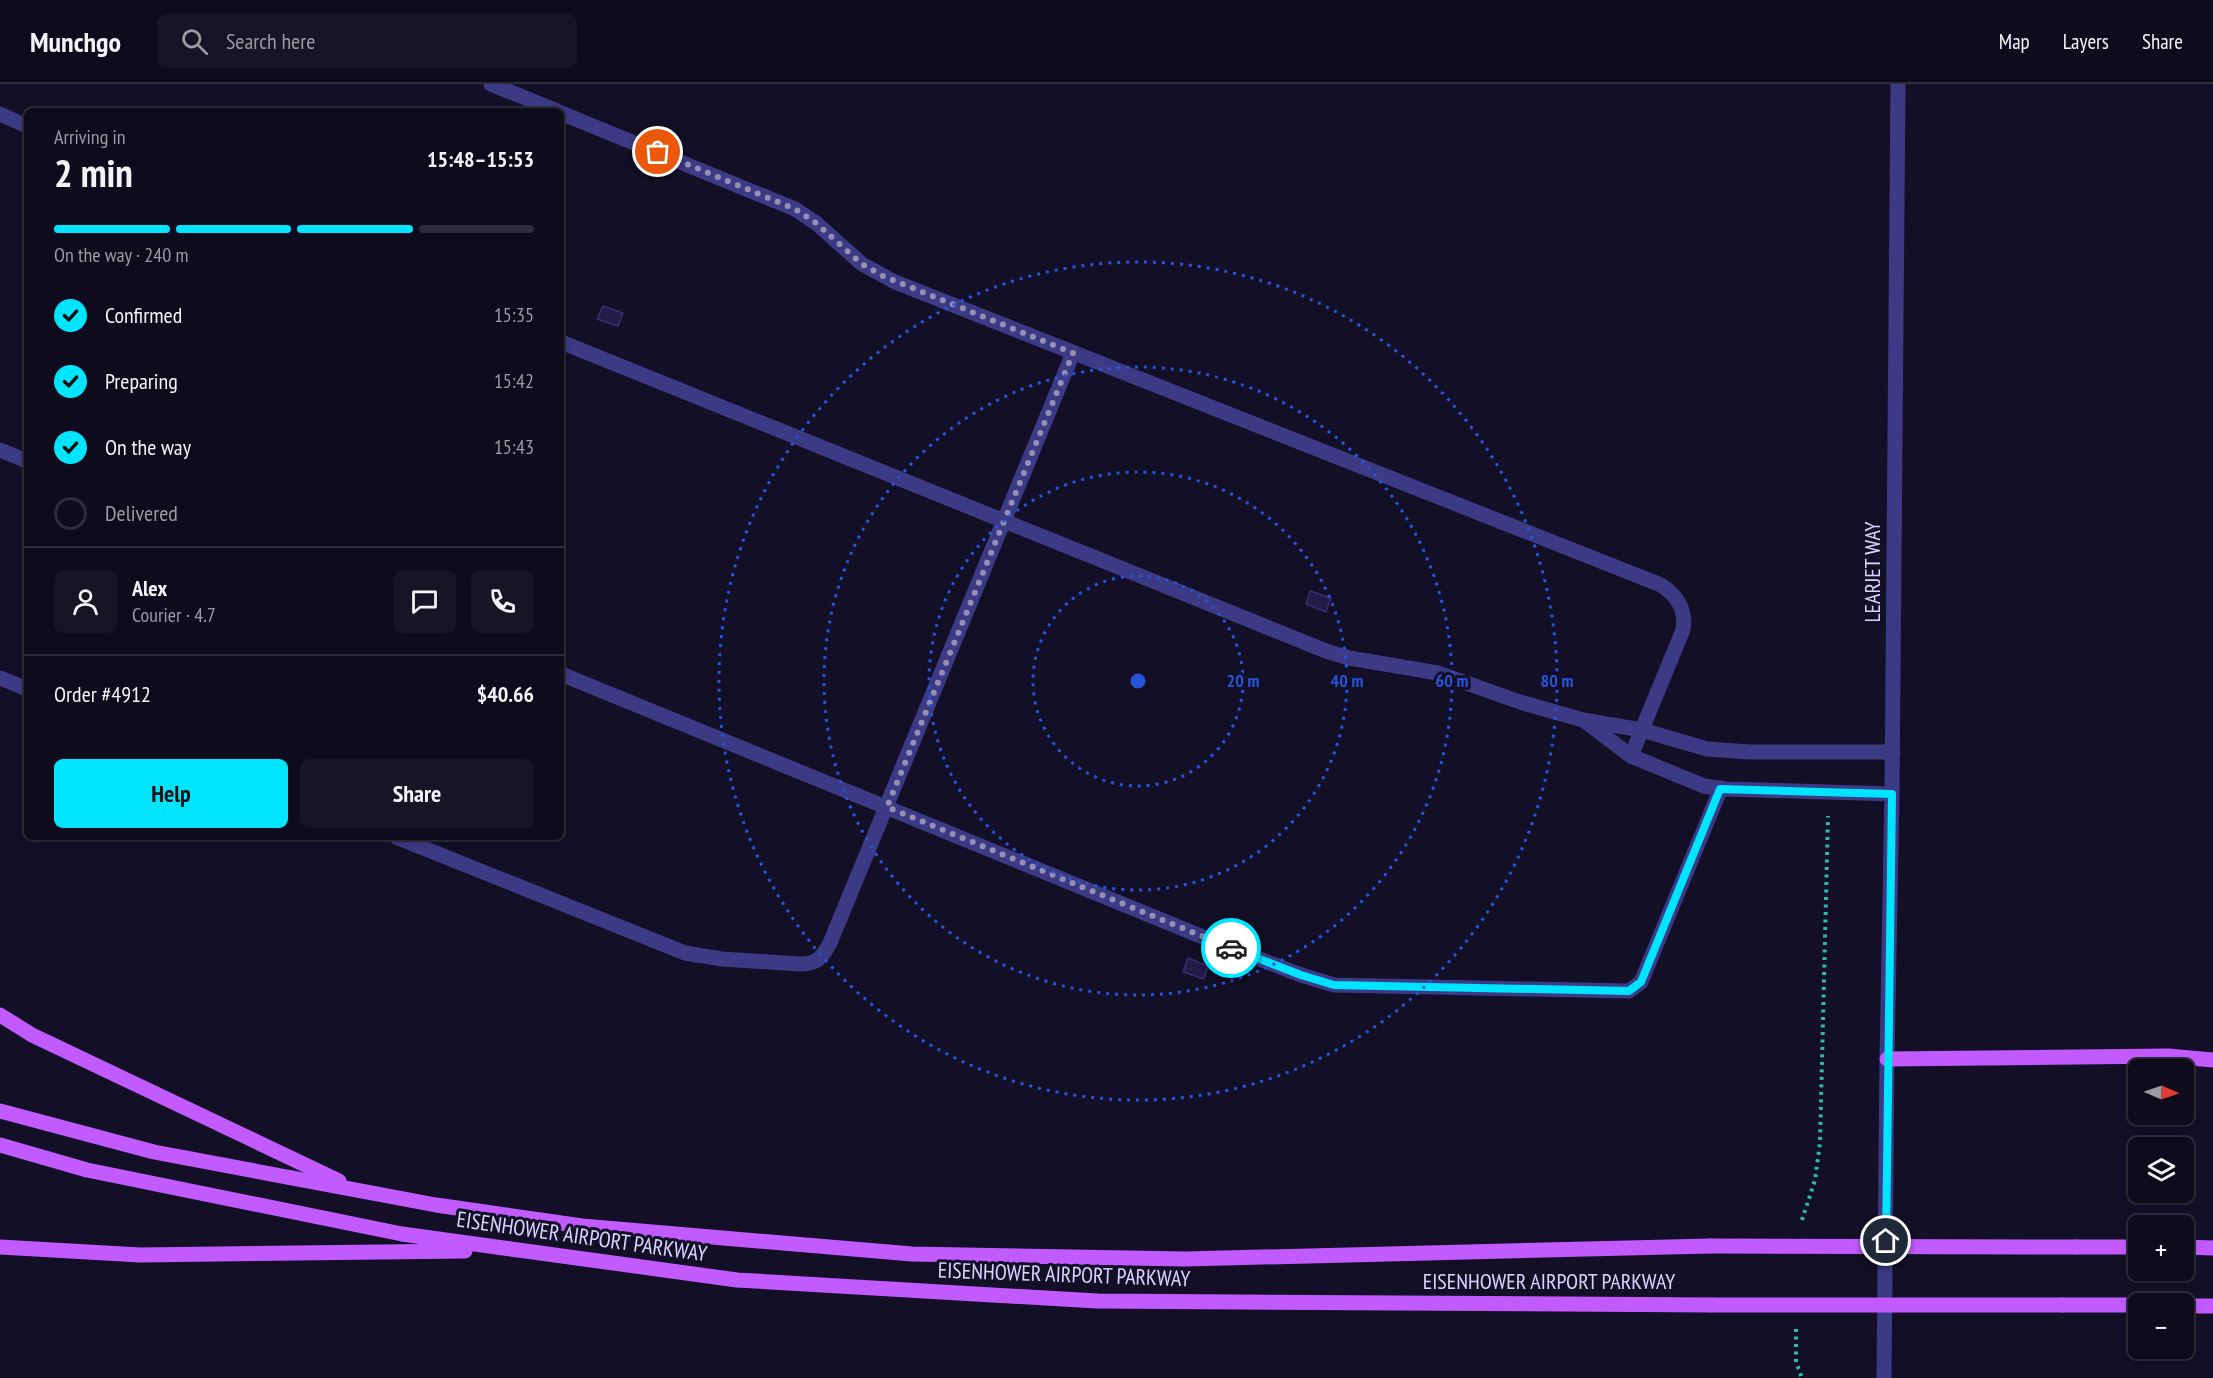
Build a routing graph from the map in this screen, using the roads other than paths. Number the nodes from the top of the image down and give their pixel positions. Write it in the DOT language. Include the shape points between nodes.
graph roads {
  1 [pos="491,84"];
  2 [pos="1898,84"];
  3 [pos="550,108"];
  4 [pos="0,114"];
  5 [pos="564,114"];
  6 [pos="24,125"];
  7 [pos="564,343"];
  8 [pos="1073,353"];
  9 [pos="0,450"];
  10 [pos="24,460"];
  11 [pos="1005,521"];
  12 [pos="564,675"];
  13 [pos="0,678"];
  14 [pos="24,688"];
  15 [pos="1583,720"];
  16 [pos="1642,730"];
  17 [pos="1893,752"];
  18 [pos="1631,756"];
  19 [pos="1720,789"];
  20 [pos="1892,794"];
  21 [pos="887,807"];
  22 [pos="403,840"];
  23 [pos="0,1015"];
  24 [pos="1887,1059"];
  25 [pos="2213,1060"];
  26 [pos="0,1111"];
  27 [pos="0,1145"];
  28 [pos="358,1190"];
  29 [pos="0,1247"];
  30 [pos="2128,1247"];
  31 [pos="2194,1247"];
  32 [pos="2213,1248"];
  33 [pos="516,1250"];
  34 [pos="2128,1305"];
  35 [pos="2194,1306"];
  36 [pos="2213,1306"];
  37 [pos="1884,1378"];
  1 -- 3 [label="street"];
  2 -- 17 [label="street, LEARJET WAY"];
  4 -- 6 [label="street"];
  5 -- 8 [label="street" via="795,209 879,274"];
  7 -- 11 [label="street"];
  8 -- 11 [label="street"];
  8 -- 16 [label="street" via="1661,585 1678,600 1684,612 1683,630"];
  9 -- 10 [label="street"];
  11 -- 15 [label="street" via="1326,651 1438,673"];
  11 -- 21 [label="street"];
  12 -- 21 [label="street"];
  13 -- 14 [label="street"];
  15 -- 16 [label="street"];
  15 -- 18 [label="street"];
  16 -- 17 [label="street" via="1727,751"];
  16 -- 18 [label="street"];
  17 -- 20 [label="street, LEARJET WAY"];
  18 -- 19 [label="street"];
  19 -- 20 [label="street"];
  19 -- 21 [label="street" via="1641,982 1622,992 1353,987 1323,983"];
  20 -- 24 [label="street, LEARJET WAY"];
  21 -- 22 [label="street" via="830,943 820,960 808,964 685,953"];
  23 -- 28 [label="main road" via="32,1035"];
  24 -- 25 [label="main road" via="2168,1056"];
  24 -- 37 [label="street, LEARJET WAY"];
  26 -- 28 [label="main road, EISENHOWER AIRPORT PARKWAY" via="154,1152"];
  27 -- 33 [label="main road, EISENHOWER AIRPORT PARKWAY" via="87,1170 402,1234"];
  28 -- 30 [label="main road, EISENHOWER AIRPORT PARKWAY, bridge" via="582,1226 912,1254 1185,1259 1710,1246"];
  29 -- 33 [label="main road" via="140,1255"];
  31 -- 32 [label="main road"];
  33 -- 34 [label="main road, EISENHOWER AIRPORT PARKWAY, bridge" via="737,1280 1097,1301"];
  35 -- 36 [label="main road"];
}
